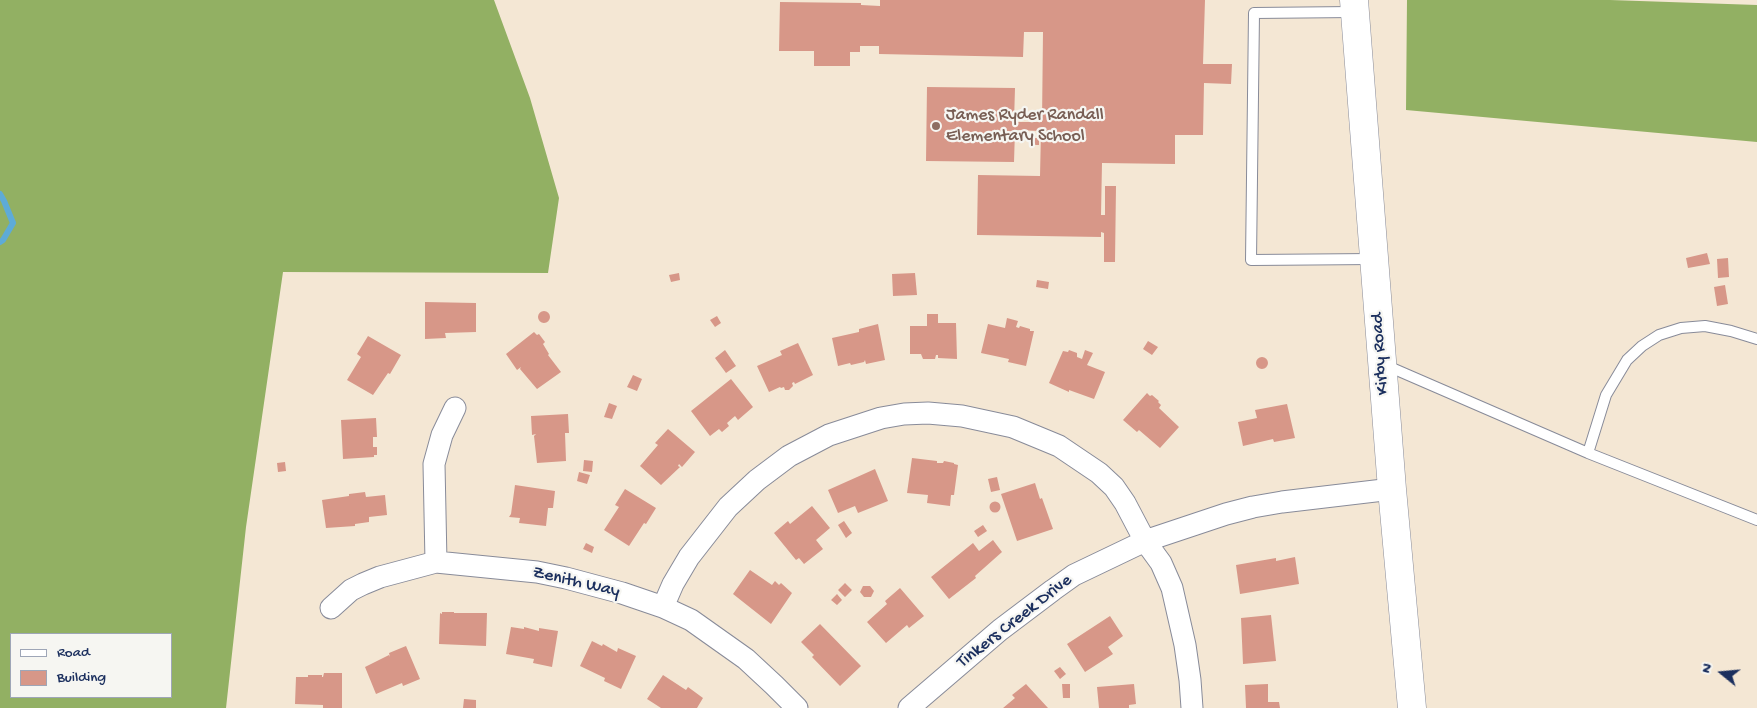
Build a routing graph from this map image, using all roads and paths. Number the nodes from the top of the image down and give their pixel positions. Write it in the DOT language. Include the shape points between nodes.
graph roads {
  1 [pos="1355,6"];
  2 [pos="1374,259"];
  3 [pos="1757,339"];
  4 [pos="1382,363"];
  5 [pos="455,408"];
  6 [pos="1588,453"];
  7 [pos="1392,489"];
  8 [pos="1757,520"];
  9 [pos="1145,541"];
  10 [pos="436,562"];
  11 [pos="663,607"];
  12 [pos="331,608"];
  13 [pos="797,708"];
  14 [pos="909,708"];
  15 [pos="1192,708"];
  16 [pos="1412,708"];
  1 -- 2 [label="main road, Kirby Road"];
  1 -- 2 [label="lane" via="1254,13 1251,260"];
  2 -- 4 [label="main road, Kirby Road"];
  3 -- 6 [label="lane" via="1705,326 1681,328 1658,335 1627,360 1606,395"];
  4 -- 6 [label="lane"];
  4 -- 7 [label="main road, Kirby Road"];
  5 -- 10 [label="street" via="442,435 434,464"];
  6 -- 8 [label="lane"];
  7 -- 9 [label="street, Tinkers Creek Drive" via="1253,507"];
  7 -- 16 [label="main road, Kirby Road"];
  9 -- 11 [label="street" via="1114,487 1059,446 1013,427 962,416 904,414 829,435 790,456 756,480 728,507 689,557"];
  9 -- 14 [label="street, Tinkers Creek Drive" via="1083,570 1053,590 1000,630"];
  9 -- 15 [label="street" via="1161,563 1172,588 1185,646"];
  10 -- 11 [label="street, Zenith Way" via="537,572 597,585"];
  10 -- 12 [label="street, Zenith Way" via="363,584"];
  11 -- 13 [label="street, Zenith Way" via="691,620 738,654"];
}
